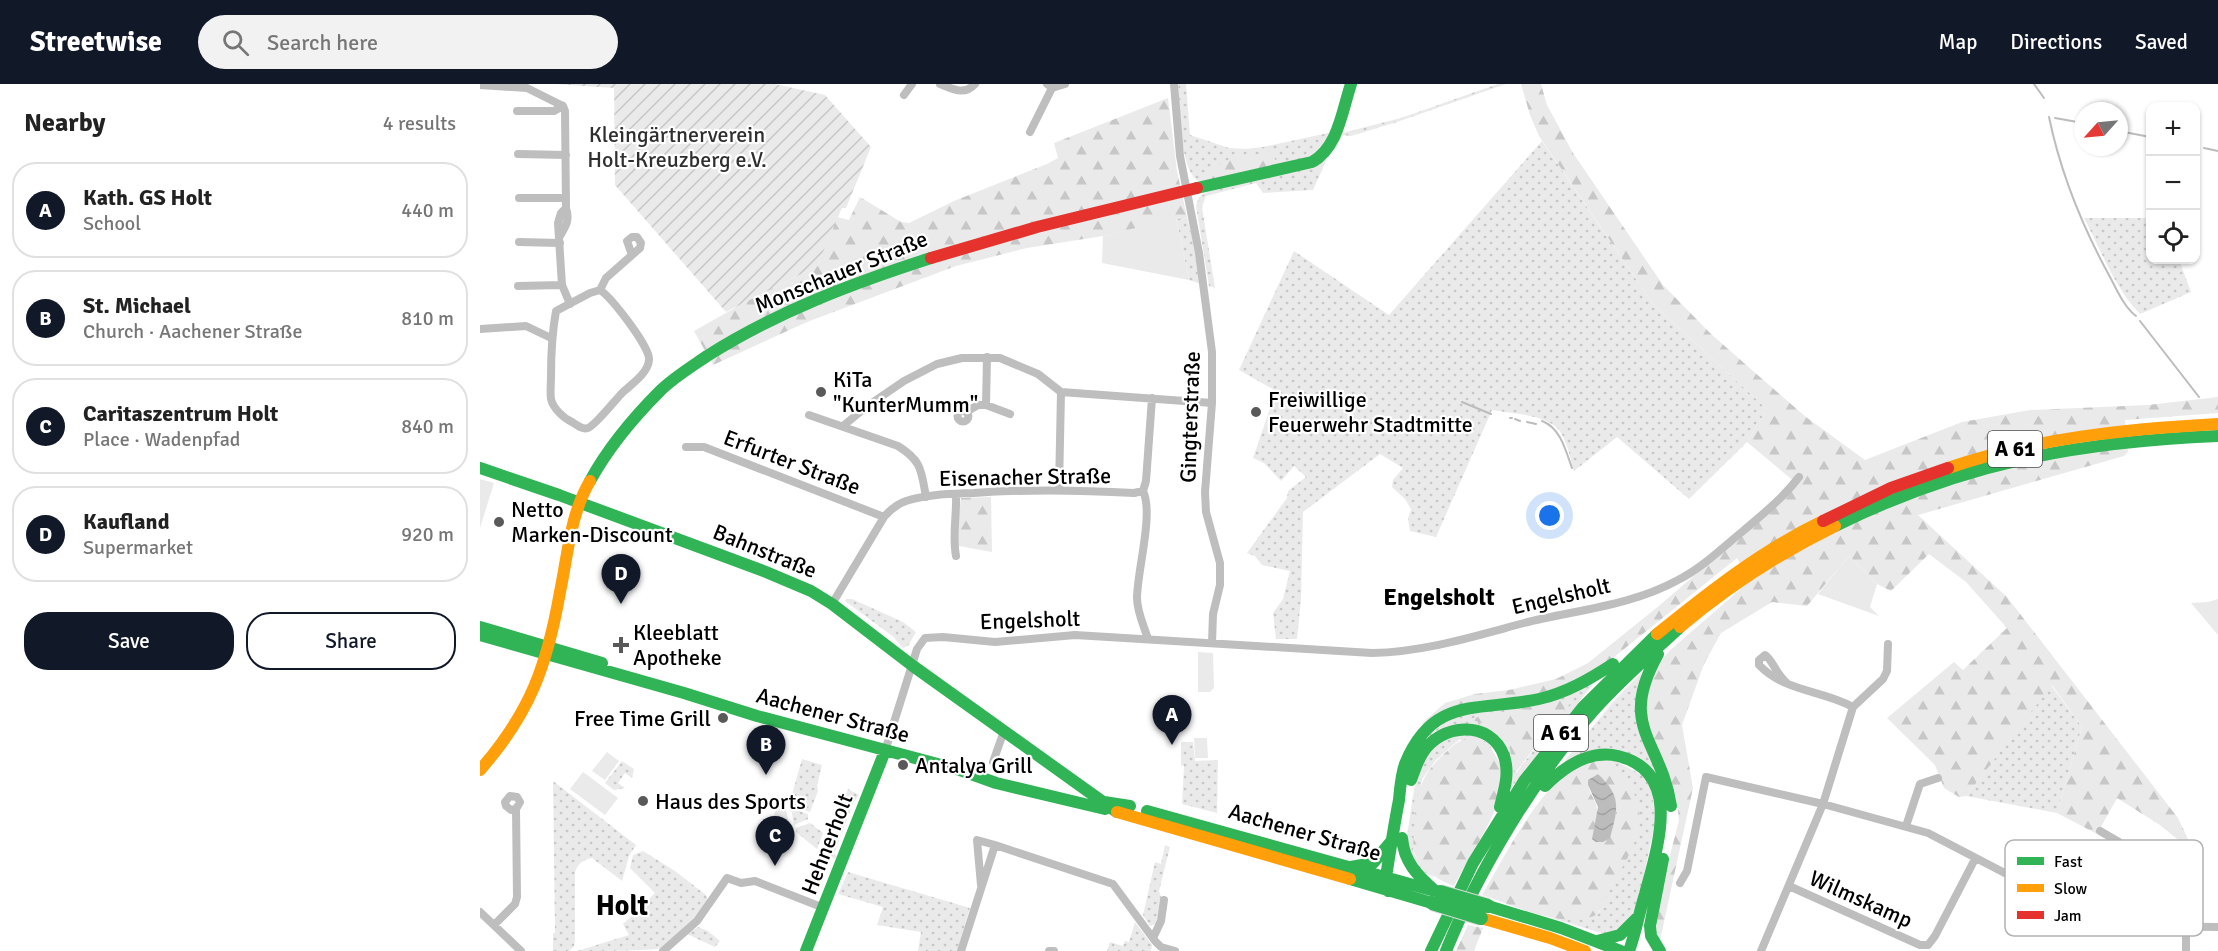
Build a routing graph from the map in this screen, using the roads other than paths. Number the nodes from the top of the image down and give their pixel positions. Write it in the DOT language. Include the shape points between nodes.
graph roads {
  1 [pos="912,84"];
  2 [pos="940,84"];
  3 [pos="975,84"];
  4 [pos="1065,84"];
  5 [pos="1174,84"];
  6 [pos="1350,84"];
  7 [pos="480,85"];
  8 [pos="1050,86"];
  9 [pos="904,95"];
  10 [pos="563,106"];
  11 [pos="517,111"];
  12 [pos="1030,132"];
  13 [pos="518,154"];
  14 [pos="566,155"];
  15 [pos="1186,191"];
  16 [pos="519,198"];
  17 [pos="566,198"];
  18 [pos="560,239"];
  19 [pos="519,242"];
  20 [pos="632,255"];
  21 [pos="562,285"];
  22 [pos="518,286"];
  23 [pos="600,290"];
  24 [pos="570,304"];
  25 [pos="480,329"];
  26 [pos="551,338"];
  27 [pos="987,357"];
  28 [pos="1061,392"];
  29 [pos="1152,398"];
  30 [pos="1212,403"];
  31 [pos="986,405"];
  32 [pos="966,412"];
  33 [pos="1010,414"];
  34 [pos="809,415"];
  35 [pos="2218,424"];
  36 [pos="843,426"];
  37 [pos="2218,436"];
  38 [pos="686,447"];
  39 [pos="480,468"];
  40 [pos="1799,477"];
  41 [pos="1059,489"];
  42 [pos="1143,491"];
  43 [pos="956,494"];
  44 [pos="926,497"];
  45 [pos="578,503"];
  46 [pos="884,517"];
  47 [pos="956,556"];
  48 [pos="832,604"];
  49 [pos="480,627"];
  50 [pos="1678,629"];
  51 [pos="1654,634"];
  52 [pos="480,635"];
  53 [pos="1148,639"];
  54 [pos="1212,643"];
  55 [pos="1888,644"];
  56 [pos="547,650"];
  57 [pos="913,666"];
  58 [pos="1787,683"];
  59 [pos="1853,707"];
  60 [pos="1004,731"];
  61 [pos="885,751"];
  62 [pos="993,762"];
  63 [pos="480,770"];
  64 [pos="971,773"];
  65 [pos="1938,778"];
  66 [pos="1083,788"];
  67 [pos="1098,801"];
  68 [pos="1823,804"];
  69 [pos="516,809"];
  70 [pos="1124,809"];
  71 [pos="1906,826"];
  72 [pos="2100,831"];
  73 [pos="1505,835"];
  74 [pos="1397,839"];
  75 [pos="2115,840"];
  76 [pos="1484,844"];
  77 [pos="995,845"];
  78 [pos="1975,858"];
  79 [pos="1351,867"];
  80 [pos="2005,874"];
  81 [pos="1389,882"];
  82 [pos="1680,883"];
  83 [pos="981,885"];
  84 [pos="1789,886"];
  85 [pos="1436,895"];
  86 [pos="1164,900"];
  87 [pos="1653,907"];
  88 [pos="824,908"];
  89 [pos="480,912"];
  90 [pos="1485,912"];
  91 [pos="1639,916"];
  92 [pos="494,925"];
  93 [pos="2203,927"];
  94 [pos="2218,927"];
  95 [pos="2187,936"];
  96 [pos="1152,938"];
  97 [pos="1597,941"];
  98 [pos="521,951"];
  99 [pos="663,951"];
  100 [pos="806,951"];
  101 [pos="961,951"];
  102 [pos="1049,951"];
  103 [pos="1054,951"];
  104 [pos="1175,951"];
  105 [pos="1431,951"];
  106 [pos="1446,951"];
  107 [pos="1585,951"];
  108 [pos="1621,951"];
  109 [pos="1629,951"];
  110 [pos="1640,951"];
  111 [pos="1660,951"];
  112 [pos="1761,951"];
  113 [pos="2186,951"];
  1 -- 9 [label="street"];
  2 -- 3 [label="street" via="960,92"];
  4 -- 8 [label="street"];
  5 -- 15 [label="street, Gingterstraße"];
  6 -- 15 [label="main road, Monschauer Straße" via="1327,153 1312,162"];
  7 -- 10 [label="street" via="527,88"];
  8 -- 12 [label="street"];
  10 -- 11 [label="street" via="554,111"];
  10 -- 14 [label="street"];
  13 -- 14 [label="street"];
  14 -- 17 [label="street"];
  15 -- 30 [label="street, Gingterstraße" via="1208,315"];
  15 -- 45 [label="main road, Monschauer Straße" via="1033,227 919,262 830,294 762,325 704,359 659,392 612,446"];
  16 -- 17 [label="street"];
  17 -- 18 [label="street" via="566,208 558,223"];
  18 -- 19 [label="street"];
  18 -- 21 [label="street"];
  20 -- 23 [label="street" via="606,278"];
  21 -- 22 [label="street"];
  21 -- 24 [label="street"];
  23 -- 24 [label="street"];
  23 -- 26 [label="street" via="643,344 649,363 590,428 583,429 555,409 551,399"];
  24 -- 26 [label="street" via="556,311"];
  25 -- 26 [label="street" via="526,326"];
  27 -- 28 [label="street" via="1000,358 1038,374"];
  27 -- 31 [label="street"];
  27 -- 36 [label="street" via="937,364 904,381"];
  28 -- 29 [label="street"];
  28 -- 41 [label="street"];
  29 -- 30 [label="street"];
  29 -- 42 [label="street, Eisenacher Straße"];
  30 -- 54 [label="street, Gingterstraße" via="1206,512 1220,563"];
  31 -- 32 [label="street"];
  31 -- 33 [label="street"];
  34 -- 36 [label="street"];
  35 -- 51 [label="main road, A 61" via="2081,435 1984,456 1897,486 1824,519 1752,560"];
  36 -- 44 [label="street" via="908,452 920,465"];
  37 -- 50 [label="main road, A 61" via="2067,450 1932,484 1855,517 1778,558"];
  38 -- 46 [label="street, Erfurter Straße" via="704,447"];
  39 -- 45 [label="main road, Bahnstraße"];
  40 -- 54 [label="street, Engelsholt" via="1781,499 1692,572 1627,599 1392,653"];
  41 -- 42 [label="street, Eisenacher Straße"];
  41 -- 43 [label="street, Eisenacher Straße"];
  42 -- 53 [label="street" via="1147,498 1146,517 1137,598"];
  43 -- 44 [label="street, Eisenacher Straße"];
  43 -- 47 [label="street"];
  44 -- 46 [label="street, Eisenacher Straße" via="904,501"];
  45 -- 48 [label="main road, Bahnstraße" via="796,583"];
  45 -- 56 [label="main road, Monschauer Straße"];
  46 -- 48 [label="street, Eisenacher Straße"];
  48 -- 57 [label="main road, Bahnstraße"];
  49 -- 56 [label="main road, Aachener Straße"];
  50 -- 73 [label="main road, A 61" via="1594,711"];
  50 -- 87 [label="main road" via="1657,654 1640,695 1642,726 1665,781 1671,813"];
  51 -- 74 [label="main road" via="1572,688 1536,699 1468,707 1446,714 1427,727 1416,740 1404,767"];
  51 -- 76 [label="main road, A 61" via="1605,681 1552,744"];
  52 -- 56 [label="main road, Aachener Straße"];
  53 -- 54 [label="street, Engelsholt"];
  53 -- 57 [label="street, Engelsholt" via="1075,635 995,642 933,636 925,638"];
  55 -- 59 [label="street" via="1883,679"];
  56 -- 61 [label="main road, Aachener Straße" via="757,717"];
  56 -- 63 [label="main road, Monschauer Straße" via="518,720"];
  57 -- 60 [label="main road, Bahnstraße"];
  57 -- 61 [label="street, Engelsholt"];
  58 -- 59 [label="street"];
  59 -- 68 [label="street"];
  60 -- 62 [label="street"];
  60 -- 66 [label="main road, Bahnstraße"];
  61 -- 64 [label="main road, Aachener Straße"];
  61 -- 88 [label="main road, Hehnerholt"];
  64 -- 67 [label="main road, Aachener Straße"];
  64 -- 70 [label="main road, Aachener Straße" via="996,783"];
  65 -- 71 [label="street" via="1920,784"];
  66 -- 67 [label="main road, Bahnstraße"];
  66 -- 70 [label="main road, Bahnstraße"];
  67 -- 70 [label="main road, Bahnstraße"];
  68 -- 71 [label="street"];
  68 -- 82 [label="street" via="1706,777 1687,871"];
  68 -- 84 [label="street"];
  69 -- 92 [label="street" via="518,897"];
  70 -- 79 [label="main road, Aachener Straße"];
  70 -- 81 [label="main road, Aachener Straße" via="1239,846"];
  71 -- 78 [label="street"];
  72 -- 75 [label="street"];
  73 -- 91 [label="main road" via="1547,784 1575,762 1609,754 1636,763 1654,784 1662,815"];
  73 -- 106 [label="main road, A 61" via="1482,872"];
  74 -- 76 [label="main road" via="1421,754 1440,734 1469,728 1484,732 1493,740 1508,767 1506,794"];
  74 -- 79 [label="main road" via="1373,863"];
  74 -- 81 [label="main road"];
  74 -- 85 [label="main road" via="1407,864"];
  76 -- 105 [label="main road, A 61"];
  77 -- 83 [label="street"];
  77 -- 83 [label="street" via="976,840"];
  77 -- 96 [label="street" via="1113,884"];
  78 -- 80 [label="street"];
  78 -- 84 [label="street, Wilmskamp" via="1928,945 1911,942"];
  79 -- 81 [label="main road, Aachener Straße"];
  81 -- 85 [label="main road, Aachener Straße"];
  83 -- 101 [label="street"];
  84 -- 112 [label="street"];
  85 -- 90 [label="main road, Aachener Straße, bridge"];
  86 -- 96 [label="street" via="1161,921"];
  87 -- 110 [label="main road"];
  87 -- 111 [label="main road" via="1651,936"];
  88 -- 99 [label="street" via="755,881 741,883 727,878 697,921"];
  88 -- 100 [label="main road, Hehnerholt"];
  89 -- 92 [label="street"];
  90 -- 97 [label="main road, Aachener Straße"];
  90 -- 107 [label="main road, Aachener Straße"];
  91 -- 97 [label="main road" via="1622,935"];
  91 -- 109 [label="main road"];
  92 -- 98 [label="street"];
  93 -- 94 [label="street"];
  95 -- 113 [label="street"];
  96 -- 104 [label="street" via="1161,947"];
  97 -- 108 [label="main road, Aachener Straße"];
  102 -- 103 [label="street"];
}
